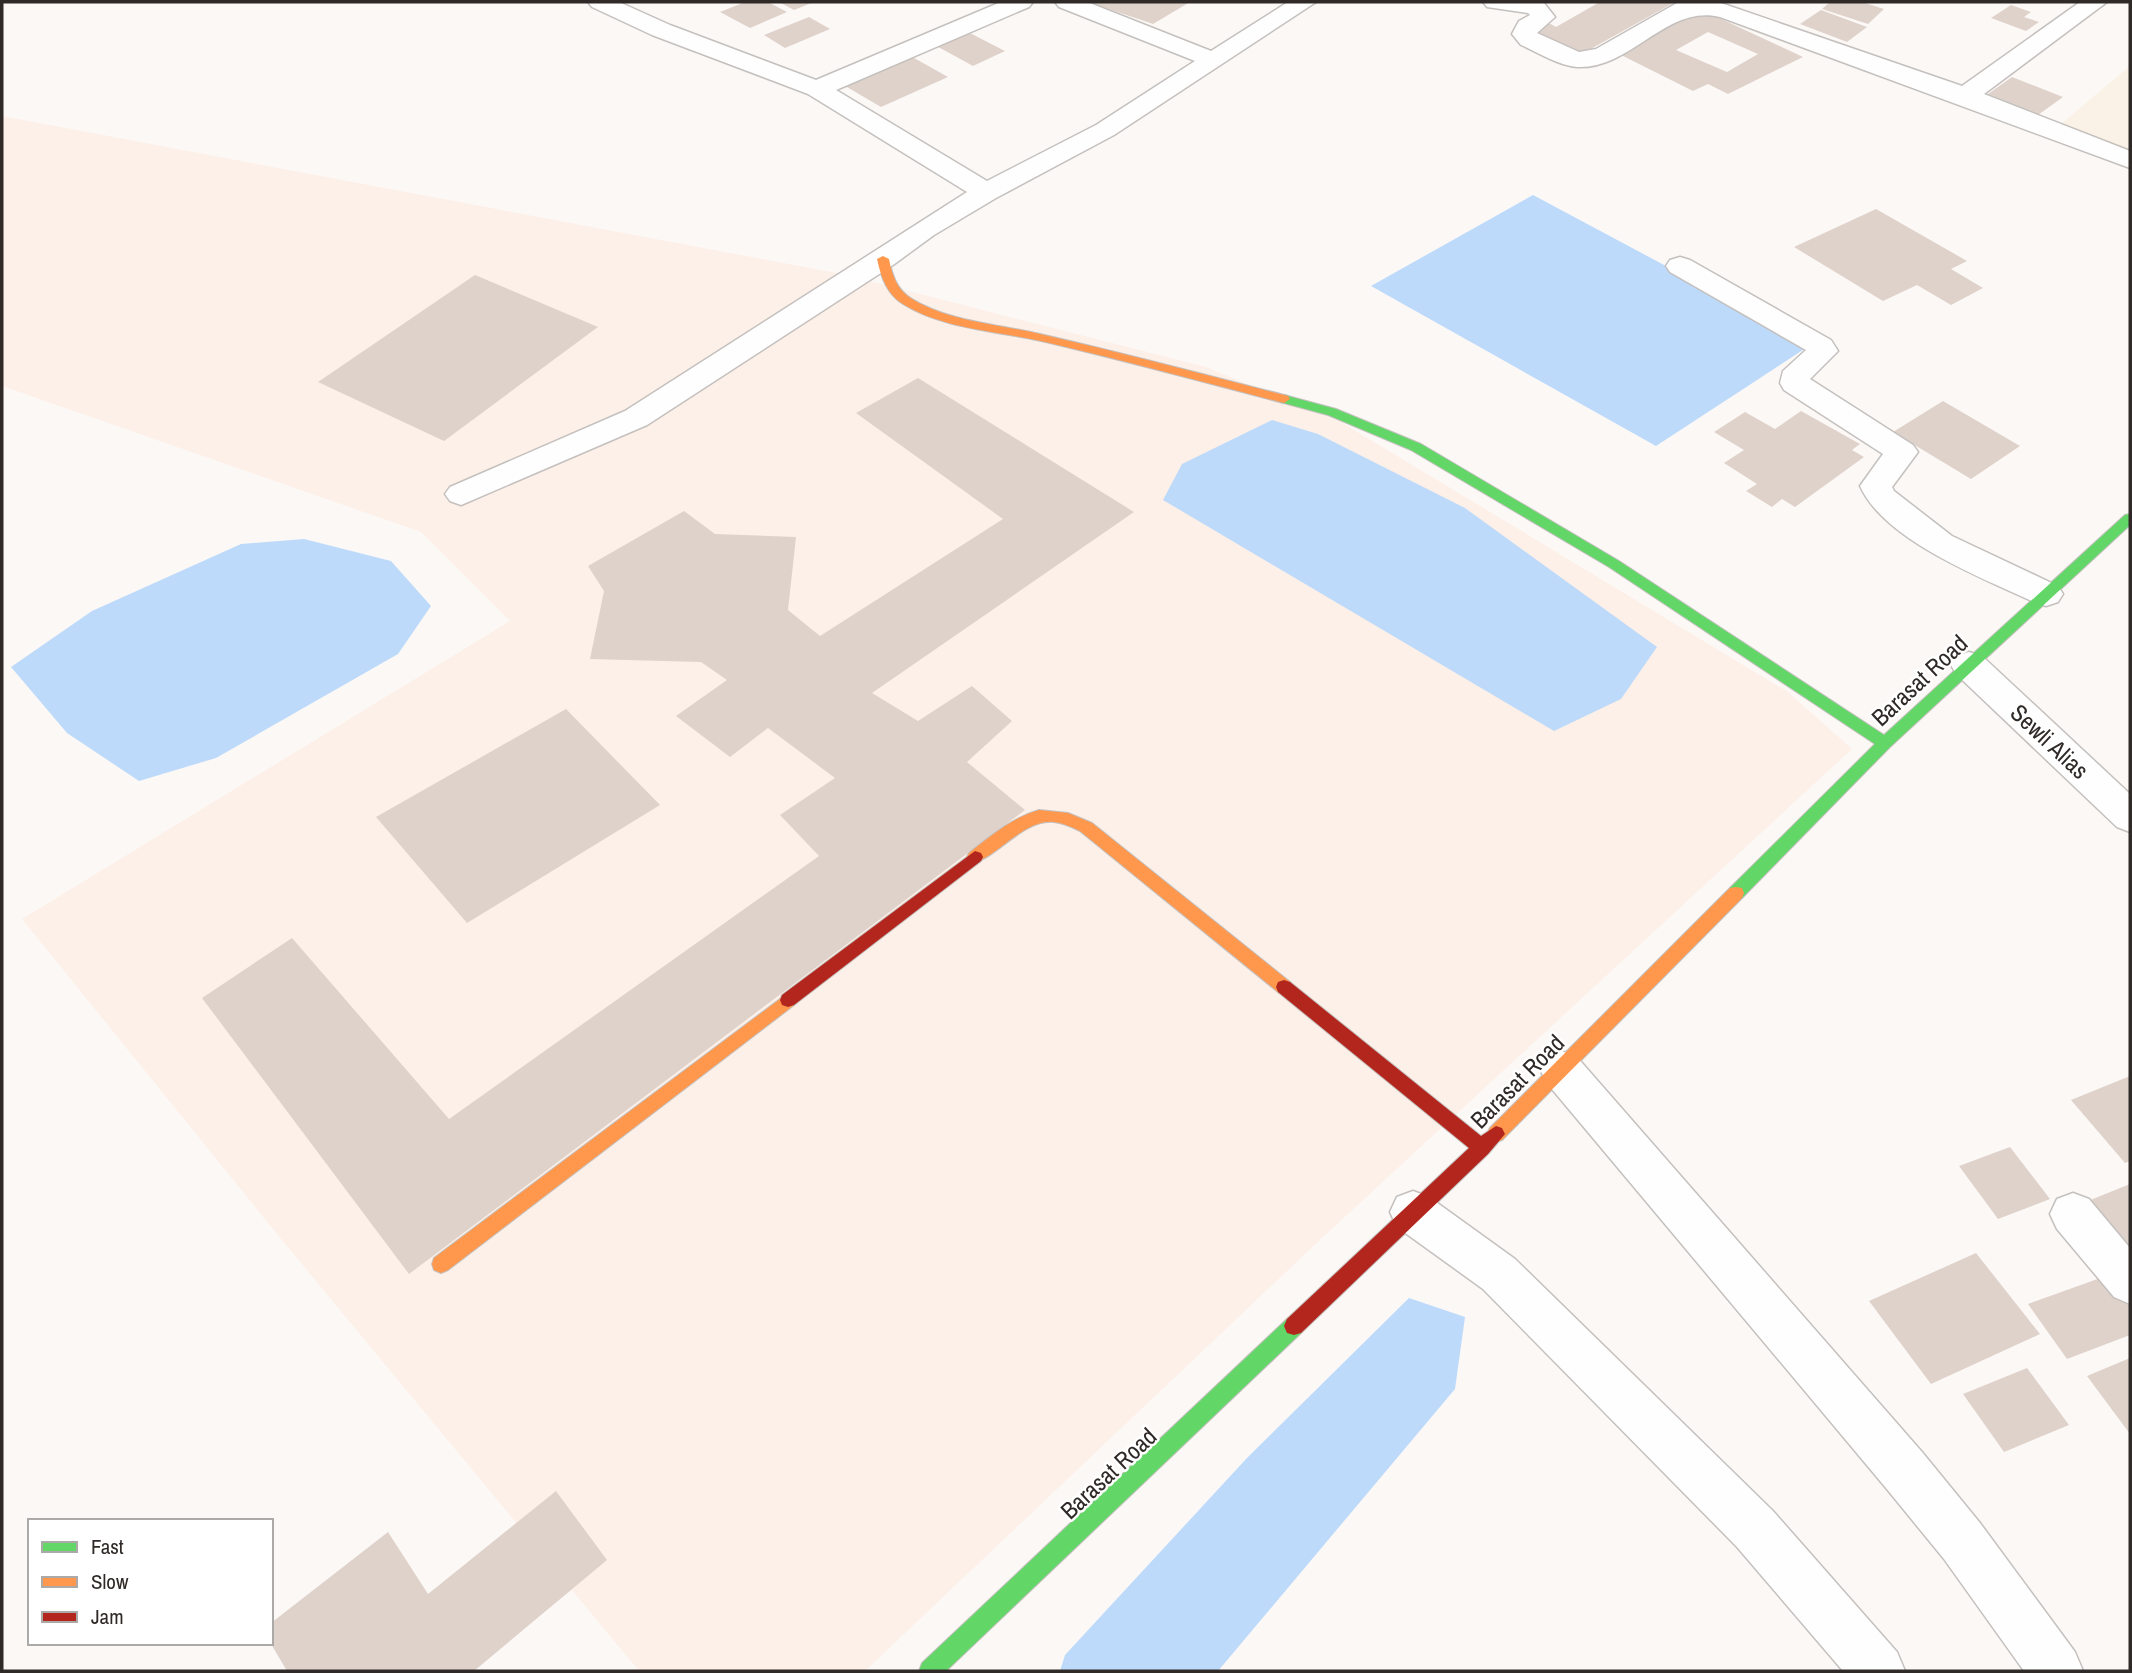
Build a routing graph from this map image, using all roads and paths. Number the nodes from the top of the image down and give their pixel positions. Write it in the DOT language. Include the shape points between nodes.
graph roads {
  1 [pos="600,2"];
  2 [pos="1021,2"];
  3 [pos="1067,2"];
  4 [pos="1304,2"];
  5 [pos="1495,2"];
  6 [pos="2095,2"];
  7 [pos="1531,3"];
  8 [pos="1213,60"];
  9 [pos="817,89"];
  10 [pos="1965,96"];
  11 [pos="2130,160"];
  12 [pos="986,192"];
  13 [pos="883,259"];
  14 [pos="1680,266"];
  15 [pos="461,494"];
  16 [pos="2130,518"];
  17 [pos="2046,594"];
  18 [pos="1969,665"];
  19 [pos="1885,743"];
  20 [pos="2130,817"];
  21 [pos="1560,1069"];
  22 [pos="1482,1148"];
  23 [pos="1413,1212"];
  24 [pos="2073,1214"];
  25 [pos="441,1264"];
  26 [pos="2130,1282"];
  27 [pos="949,1664"];
  28 [pos="1878,1671"];
  29 [pos="2056,1671"];
  1 -- 9 [label="street"];
  2 -- 9 [label="street"];
  3 -- 8 [label="street"];
  4 -- 8 [label="street"];
  5 -- 7 [label="street"];
  6 -- 10 [label="street"];
  7 -- 10 [label="street" via="1544,13 1524,34 1567,59 1603,55 1685,8 1705,6"];
  8 -- 12 [label="street" via="1105,130"];
  9 -- 12 [label="street"];
  10 -- 11 [label="street"];
  12 -- 13 [label="street"];
  13 -- 15 [label="street" via="636,418"];
  13 -- 19 [label="street" via="887,280 897,292 910,303 943,316 1132,359 1332,412 1416,447 1614,564"];
  14 -- 17 [label="street" via="1820,346 1820,357 1794,377 1795,383 1902,452 1875,486 1881,497 1940,544"];
  16 -- 17 [label="street, Barasat Road"];
  17 -- 18 [label="street, Barasat Road"];
  18 -- 19 [label="street, Barasat Road"];
  18 -- 20 [label="street, Sewli Alias"];
  19 -- 21 [label="street, Barasat Road"];
  21 -- 22 [label="street, Barasat Road"];
  21 -- 29 [label="street" via="1912,1480"];
  22 -- 23 [label="street, Barasat Road"];
  22 -- 25 [label="street" via="1086,827 1060,813 1039,814"];
  23 -- 27 [label="street, Barasat Road"];
  23 -- 28 [label="street" via="1499,1274 1755,1530"];
  24 -- 26 [label="street"];
}
